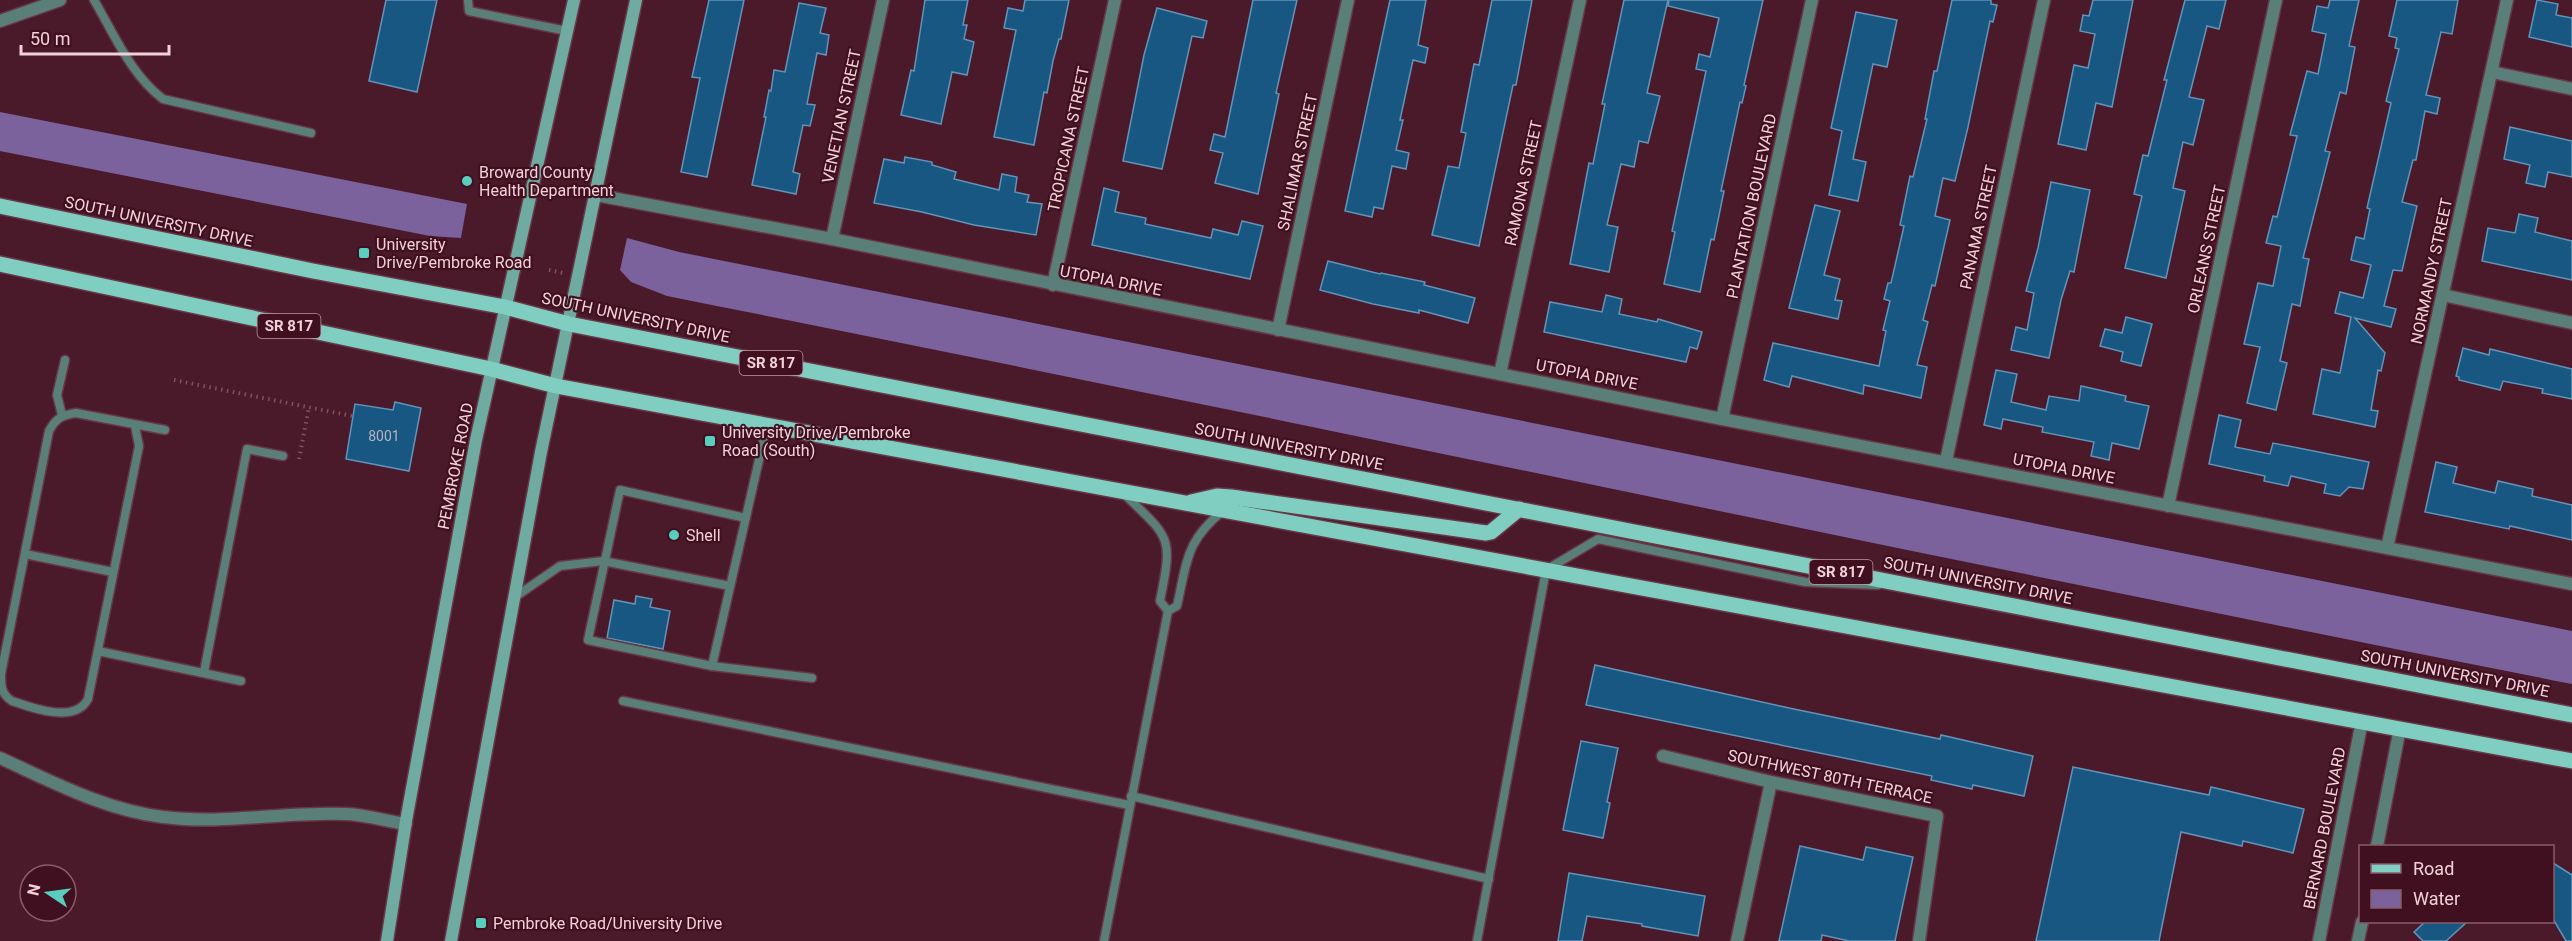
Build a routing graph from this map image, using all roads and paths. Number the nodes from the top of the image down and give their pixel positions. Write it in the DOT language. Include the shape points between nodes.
graph roads {
  1 [pos="60,0"];
  2 [pos="94,0"];
  3 [pos="468,0"];
  4 [pos="573,0"];
  5 [pos="636,0"];
  6 [pos="883,0"];
  7 [pos="1115,0"];
  8 [pos="1348,0"];
  9 [pos="1580,0"];
  10 [pos="1812,0"];
  11 [pos="2044,0"];
  12 [pos="2276,0"];
  13 [pos="2507,0"];
  14 [pos="0,21"];
  15 [pos="567,31"];
  16 [pos="2492,72"];
  17 [pos="2572,89"];
  18 [pos="311,133"];
  19 [pos="596,195"];
  20 [pos="0,206"];
  21 [pos="832,239"];
  22 [pos="0,264"];
  23 [pos="549,270"];
  24 [pos="563,273"];
  25 [pos="1053,285"];
  26 [pos="2443,295"];
  27 [pos="505,307"];
  28 [pos="2572,323"];
  29 [pos="570,324"];
  30 [pos="1278,330"];
  31 [pos="65,360"];
  32 [pos="491,369"];
  33 [pos="1500,374"];
  34 [pos="174,380"];
  35 [pos="556,386"];
  36 [pos="309,407"];
  37 [pos="62,415"];
  38 [pos="352,416"];
  39 [pos="1722,418"];
  40 [pos="767,425"];
  41 [pos="135,426"];
  42 [pos="165,430"];
  43 [pos="284,456"];
  44 [pos="299,459"];
  45 [pos="1946,461"];
  46 [pos="1120,491"];
  47 [pos="1185,503"];
  48 [pos="2168,506"];
  49 [pos="1519,509"];
  50 [pos="1224,510"];
  51 [pos="746,518"];
  52 [pos="2387,548"];
  53 [pos="25,554"];
  54 [pos="603,561"];
  55 [pos="1546,570"];
  56 [pos="113,572"];
  57 [pos="2572,584"];
  58 [pos="730,586"];
  59 [pos="1922,588"];
  60 [pos="515,597"];
  61 [pos="1168,611"];
  62 [pos="98,651"];
  63 [pos="712,666"];
  64 [pos="204,672"];
  65 [pos="812,678"];
  66 [pos="241,681"];
  67 [pos="623,701"];
  68 [pos="2572,715"];
  69 [pos="2362,721"];
  70 [pos="2400,728"];
  71 [pos="1663,756"];
  72 [pos="0,758"];
  73 [pos="2572,761"];
  74 [pos="1771,782"];
  75 [pos="1130,801"];
  76 [pos="406,824"];
  77 [pos="2377,845"];
  78 [pos="1489,879"];
  79 [pos="2362,923"];
  80 [pos="387,941"];
  81 [pos="451,941"];
  82 [pos="1104,941"];
  83 [pos="1477,941"];
  84 [pos="1737,941"];
  85 [pos="1919,941"];
  86 [pos="2319,941"];
  87 [pos="2358,941"];
  1 -- 14 [label="street"];
  2 -- 18 [label="lane" via="138,73 163,99"];
  3 -- 15 [label="lane" via="469,11"];
  4 -- 15 [label="main road, PEMBROKE ROAD"];
  5 -- 19 [label="main road"];
  6 -- 21 [label="street, VENETIAN STREET"];
  7 -- 25 [label="street, TROPICANA STREET"];
  8 -- 30 [label="street, SHALIMAR STREET"];
  9 -- 33 [label="street, RAMONA STREET"];
  10 -- 39 [label="street, PLANTATION BOULEVARD"];
  11 -- 45 [label="street, PANAMA STREET"];
  12 -- 48 [label="street, ORLEANS STREET"];
  13 -- 16 [label="street, NORMANDY STREET"];
  15 -- 27 [label="main road, PEMBROKE ROAD"];
  16 -- 17 [label="street"];
  16 -- 26 [label="street, NORMANDY STREET"];
  19 -- 21 [label="street, UTOPIA DRIVE"];
  19 -- 29 [label="main road"];
  20 -- 27 [label="main road, SOUTH UNIVERSITY DRIVE / SR 817"];
  21 -- 25 [label="street, UTOPIA DRIVE"];
  22 -- 32 [label="main road, SR 817"];
  23 -- 24 [label="path"];
  25 -- 30 [label="street, UTOPIA DRIVE"];
  26 -- 28 [label="street"];
  26 -- 52 [label="street, NORMANDY STREET"];
  27 -- 29 [label="main road, SOUTH UNIVERSITY DRIVE / SR 817"];
  27 -- 32 [label="main road, PEMBROKE ROAD"];
  29 -- 35 [label="main road"];
  29 -- 49 [label="main road, SOUTH UNIVERSITY DRIVE / SR 817"];
  30 -- 33 [label="street, UTOPIA DRIVE"];
  31 -- 37 [label="lane" via="57,395"];
  32 -- 35 [label="main road, SR 817"];
  32 -- 76 [label="main road, PEMBROKE ROAD"];
  33 -- 39 [label="street, UTOPIA DRIVE"];
  34 -- 36 [label="path"];
  35 -- 40 [label="main road, SR 817"];
  35 -- 60 [label="main road"];
  36 -- 38 [label="path"];
  36 -- 44 [label="path"];
  37 -- 41 [label="lane" via="76,413"];
  37 -- 53 [label="lane" via="49,431"];
  39 -- 45 [label="street, UTOPIA DRIVE"];
  40 -- 46 [label="main road, SR 817"];
  40 -- 51 [label="lane"];
  41 -- 42 [label="lane"];
  41 -- 56 [label="lane" via="140,446"];
  43 -- 64 [label="lane" via="247,449"];
  45 -- 48 [label="street, UTOPIA DRIVE"];
  46 -- 47 [label="main road, SR 817"];
  46 -- 61 [label="lane" via="1156,524 1167,545 1169,556 1160,601"];
  47 -- 49 [label="main road" via="1224,496 1486,533"];
  47 -- 50 [label="main road, SR 817"];
  48 -- 52 [label="street, UTOPIA DRIVE"];
  49 -- 59 [label="main road, SOUTH UNIVERSITY DRIVE / SR 817"];
  50 -- 55 [label="main road, SR 817"];
  50 -- 61 [label="lane" via="1197,535 1187,559 1177,606"];
  51 -- 54 [label="lane" via="620,490"];
  51 -- 58 [label="lane"];
  52 -- 57 [label="street, UTOPIA DRIVE"];
  53 -- 56 [label="lane"];
  53 -- 62 [label="lane" via="1,674 0,687 5,696 21,704 58,712 80,709 88,699"];
  54 -- 58 [label="lane"];
  54 -- 60 [label="lane" via="560,566"];
  54 -- 63 [label="lane" via="588,640"];
  55 -- 59 [label="lane" via="1598,539 1805,582"];
  55 -- 69 [label="main road, SR 817"];
  55 -- 78 [label="lane"];
  56 -- 62 [label="lane"];
  58 -- 63 [label="lane"];
  59 -- 68 [label="main road, SOUTH UNIVERSITY DRIVE / SR 817"];
  60 -- 81 [label="main road"];
  61 -- 75 [label="lane"];
  62 -- 64 [label="lane"];
  63 -- 65 [label="lane"];
  64 -- 66 [label="lane"];
  67 -- 75 [label="lane"];
  69 -- 70 [label="main road, SR 817"];
  69 -- 86 [label="street, BERNARD BOULEVARD"];
  70 -- 73 [label="main road, SR 817"];
  70 -- 77 [label="street"];
  71 -- 74 [label="street, SOUTHWEST 80TH TERRACE"];
  72 -- 76 [label="street" via="94,800 164,817 214,820 348,814"];
  74 -- 84 [label="street"];
  74 -- 85 [label="street, SOUTHWEST 80TH TERRACE" via="1937,816"];
  75 -- 78 [label="lane"];
  75 -- 82 [label="lane"];
  76 -- 80 [label="main road, PEMBROKE ROAD"];
  78 -- 83 [label="lane"];
  79 -- 87 [label="street"];
}
